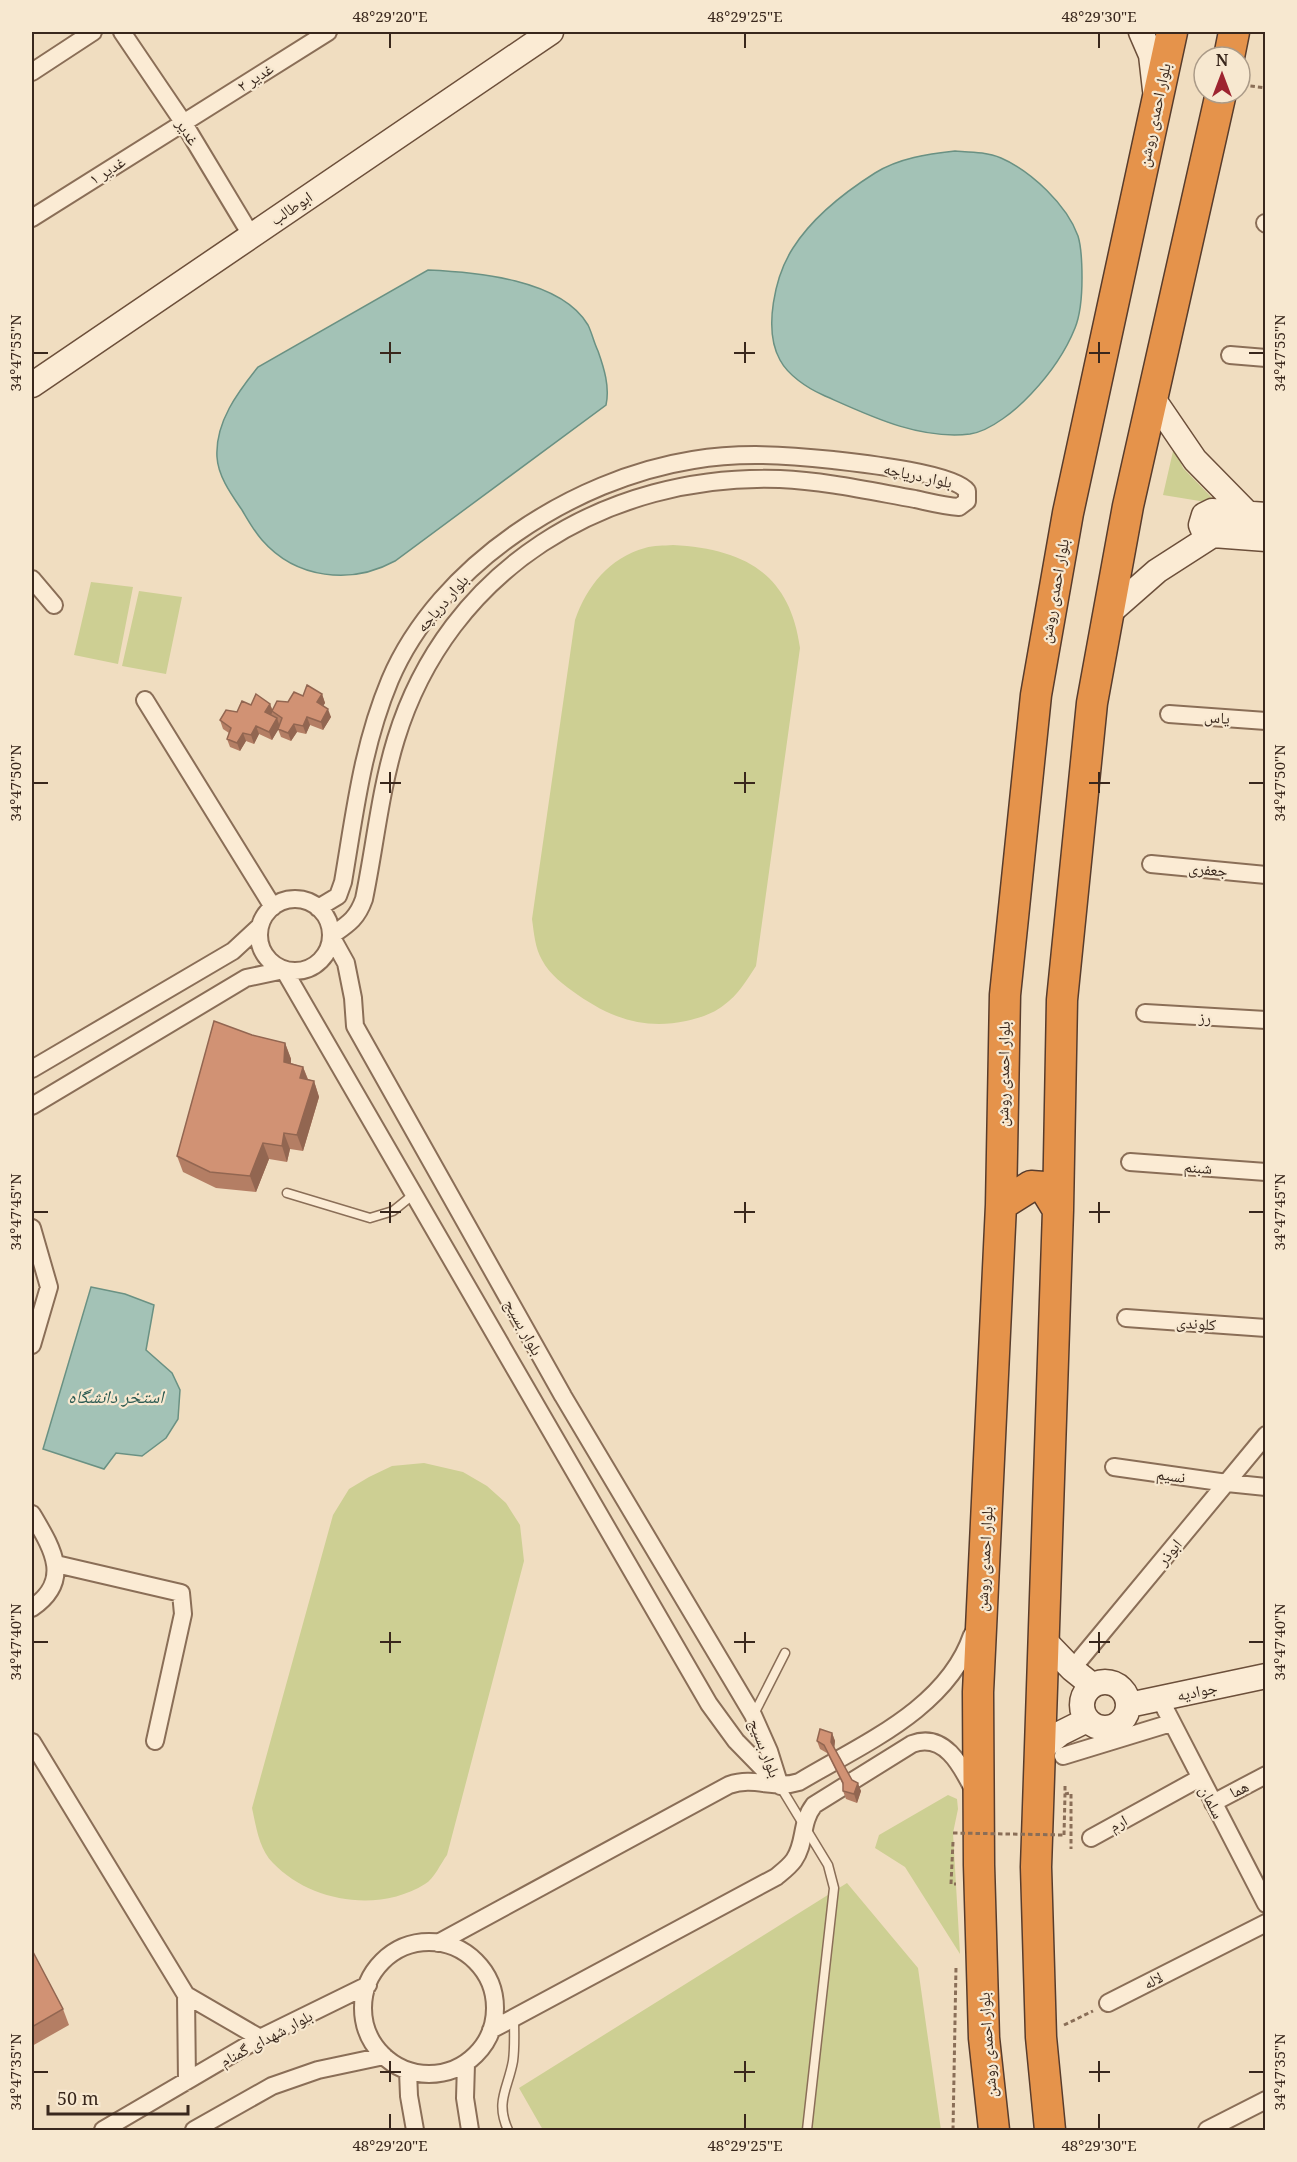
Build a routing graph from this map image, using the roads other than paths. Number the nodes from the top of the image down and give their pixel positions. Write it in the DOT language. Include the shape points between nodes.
graph roads {
  1 [pos="93,32"];
  2 [pos="122,32"];
  3 [pos="328,32"];
  4 [pos="551,32"];
  5 [pos="1142,32"];
  6 [pos="1172,32"];
  7 [pos="32,72"];
  8 [pos="1218,105"];
  9 [pos="1156,106"];
  10 [pos="183,122"];
  11 [pos="32,218"];
  12 [pos="251,235"];
  13 [pos="1230,355"];
  14 [pos="1266,358"];
  15 [pos="32,385"];
  16 [pos="1152,397"];
  17 [pos="1257,515"];
  18 [pos="1213,535"];
  19 [pos="1266,539"];
  20 [pos="32,579"];
  21 [pos="54,605"];
  22 [pos="1108,614"];
  23 [pos="145,700"];
  24 [pos="1169,714"];
  25 [pos="1266,721"];
  26 [pos="1151,864"];
  27 [pos="1266,875"];
  28 [pos="273,907"];
  29 [pos="318,908"];
  30 [pos="260,926"];
  31 [pos="331,936"];
  32 [pos="284,970"];
  33 [pos="1145,1014"];
  34 [pos="1266,1020"];
  35 [pos="32,1070"];
  36 [pos="32,1106"];
  37 [pos="1130,1162"];
  38 [pos="1266,1172"];
  39 [pos="288,1193"];
  40 [pos="414,1194"];
  41 [pos="1001,1205"];
  42 [pos="1058,1210"];
  43 [pos="32,1228"];
  44 [pos="1126,1318"];
  45 [pos="1266,1328"];
  46 [pos="32,1345"];
  47 [pos="1266,1436"];
  48 [pos="1114,1467"];
  49 [pos="1227,1483"];
  50 [pos="1266,1487"];
  51 [pos="32,1514"];
  52 [pos="56,1564"];
  53 [pos="982,1590"];
  54 [pos="32,1608"];
  55 [pos="1045,1641"];
  56 [pos="785,1653"];
  57 [pos="1072,1670"];
  58 [pos="1266,1676"];
  59 [pos="1092,1685"];
  60 [pos="1160,1699"];
  61 [pos="1129,1705"];
  62 [pos="753,1715"];
  63 [pos="1088,1720"];
  64 [pos="1172,1723"];
  65 [pos="155,1741"];
  66 [pos="32,1742"];
  67 [pos="1052,1753"];
  68 [pos="1266,1775"];
  69 [pos="1200,1778"];
  70 [pos="780,1786"];
  71 [pos="978,1801"];
  72 [pos="1213,1803"];
  73 [pos="804,1826"];
  74 [pos="1091,1838"];
  75 [pos="1266,1904"];
  76 [pos="1266,1923"];
  77 [pos="438,1943"];
  78 [pos="368,1984"];
  79 [pos="186,1995"];
  80 [pos="1108,2003"];
  81 [pos="514,2017"];
  82 [pos="491,2030"];
  83 [pos="260,2038"];
  84 [pos="384,2056"];
  85 [pos="466,2064"];
  86 [pos="408,2071"];
  87 [pos="187,2081"];
  88 [pos="1266,2100"];
  89 [pos="103,2130"];
  90 [pos="194,2130"];
  91 [pos="415,2130"];
  92 [pos="470,2130"];
  93 [pos="508,2130"];
  94 [pos="807,2130"];
  95 [pos="994,2130"];
  96 [pos="1050,2130"];
  97 [pos="1207,2130"];
  1 -- 7 [label="street"];
  2 -- 10 [label="street, غدیر"];
  3 -- 10 [label="street, غدیر ۲"];
  4 -- 12 [label="main road, ابوطالب"];
  5 -- 9 [label="main road" via="1151,55"];
  6 -- 9 [label="highway, بلوار احمدی روشن"];
  8 -- 16 [label="highway"];
  9 -- 41 [label="highway, بلوار احمدی روشن" via="1068,513 1036,695 1005,995"];
  10 -- 11 [label="street, غدیر ۱"];
  10 -- 12 [label="street, غدیر"];
  12 -- 15 [label="main road, ابوطالب"];
  13 -- 14 [label="street"];
  16 -- 17 [label="main road" via="1195,460"];
  16 -- 22 [label="highway"];
  17 -- 18 [label="main road" via="1212,511 1204,515 1201,525 1204,532"];
  18 -- 19 [label="main road"];
  18 -- 22 [label="main road" via="1157,571"];
  20 -- 21 [label="street"];
  22 -- 42 [label="highway" via="1092,703 1062,1000"];
  23 -- 28 [label="street"];
  24 -- 25 [label="street, یاس"];
  26 -- 27 [label="street, جعفری"];
  28 -- 29 [label="street" via="296,900"];
  28 -- 30 [label="street"];
  29 -- 31 [label="street"];
  29 -- 31 [label="street, بلوار دریاچه" via="338,896 343,882 358,782 400,660 415,634 449,593 487,555 521,529 574,499 630,475 718,457 794,456 849,461 953,481 967,491 967,501 959,507 781,479 689,485 607,508 537,547 471,603 426,670 405,715 390,762 359,913"];
  30 -- 32 [label="street" via="261,948 274,965"];
  30 -- 35 [label="street" via="233,951"];
  31 -- 32 [label="street" via="324,957 316,964 306,970"];
  31 -- 62 [label="street, بلوار بسیج" via="346,963 355,1026 563,1396"];
  32 -- 36 [label="street" via="246,978"];
  32 -- 40 [label="street, بلوار بسیج"];
  33 -- 34 [label="street, رز"];
  37 -- 38 [label="street, شبنم"];
  39 -- 40 [label="lane" via="370,1218 393,1211"];
  40 -- 70 [label="street, بلوار بسیج" via="709,1704 736,1741"];
  41 -- 42 [label="highway" via="1030,1186 1044,1187"];
  41 -- 53 [label="highway, بلوار احمدی روشن"];
  42 -- 55 [label="highway"];
  43 -- 46 [label="street" via="49,1287"];
  44 -- 45 [label="street, کلوندی"];
  47 -- 49 [label="street, ابوذر"];
  48 -- 49 [label="street, نسیم"];
  49 -- 50 [label="street"];
  49 -- 57 [label="street, ابوذر"];
  51 -- 52 [label="street"];
  52 -- 54 [label="street" via="51,1590"];
  52 -- 65 [label="street" via="181,1593 183,1614"];
  53 -- 70 [label="street" via="968,1647 951,1678 938,1692 918,1709 799,1782"];
  53 -- 71 [label="highway, بلوار احمدی روشن"];
  55 -- 57 [label="main road"];
  55 -- 67 [label="highway"];
  56 -- 62 [label="lane"];
  57 -- 59 [label="main road"];
  58 -- 60 [label="main road, جوادیه"];
  59 -- 61 [label="main road" via="1112,1683 1121,1688"];
  59 -- 63 [label="main road" via="1082,1702"];
  60 -- 61 [label="main road, جوادیه"];
  60 -- 64 [label="street, سلمان"];
  61 -- 63 [label="main road" via="1126,1716 1108,1728"];
  62 -- 70 [label="street, بلوار بسیج"];
  63 -- 67 [label="main road" via="1061,1733"];
  64 -- 67 [label="street"];
  64 -- 69 [label="street, سلمان"];
  66 -- 79 [label="street"];
  67 -- 96 [label="highway" via="1036,1867 1041,2037"];
  68 -- 72 [label="street, هما"];
  69 -- 72 [label="street, سلمان"];
  69 -- 74 [label="street, ارم"];
  70 -- 73 [label="lane"];
  70 -- 77 [label="street" via="748,1781 721,1789"];
  71 -- 73 [label="street" via="954,1755 939,1744 925,1741 912,1744 814,1805"];
  71 -- 95 [label="highway, بلوار احمدی روشن" via="984,2038"];
  72 -- 75 [label="street, سلمان"];
  73 -- 81 [label="street" via="795,1860 776,1877"];
  73 -- 94 [label="lane" via="828,1865 834,1888"];
  76 -- 80 [label="street, لاله"];
  77 -- 78 [label="street" via="418,1943 400,1949 384,1960"];
  77 -- 82 [label="street" via="459,1949 477,1963 490,1981 495,2002"];
  78 -- 83 [label="street, بلوار شهدای گمنام"];
  78 -- 84 [label="street" via="363,2012 367,2031"];
  79 -- 83 [label="street"];
  79 -- 87 [label="street"];
  81 -- 82 [label="street"];
  81 -- 93 [label="lane" via="513,2062 501,2102"];
  82 -- 85 [label="street"];
  83 -- 87 [label="street, بلوار شهدای گمنام"];
  84 -- 86 [label="street"];
  84 -- 90 [label="street" via="318,2070 280,2083"];
  85 -- 86 [label="street" via="447,2072"];
  85 -- 92 [label="street" via="465,2098"];
  86 -- 91 [label="street"];
  87 -- 89 [label="street, بلوار شهدای گمنام"];
  88 -- 97 [label="street"];
}
